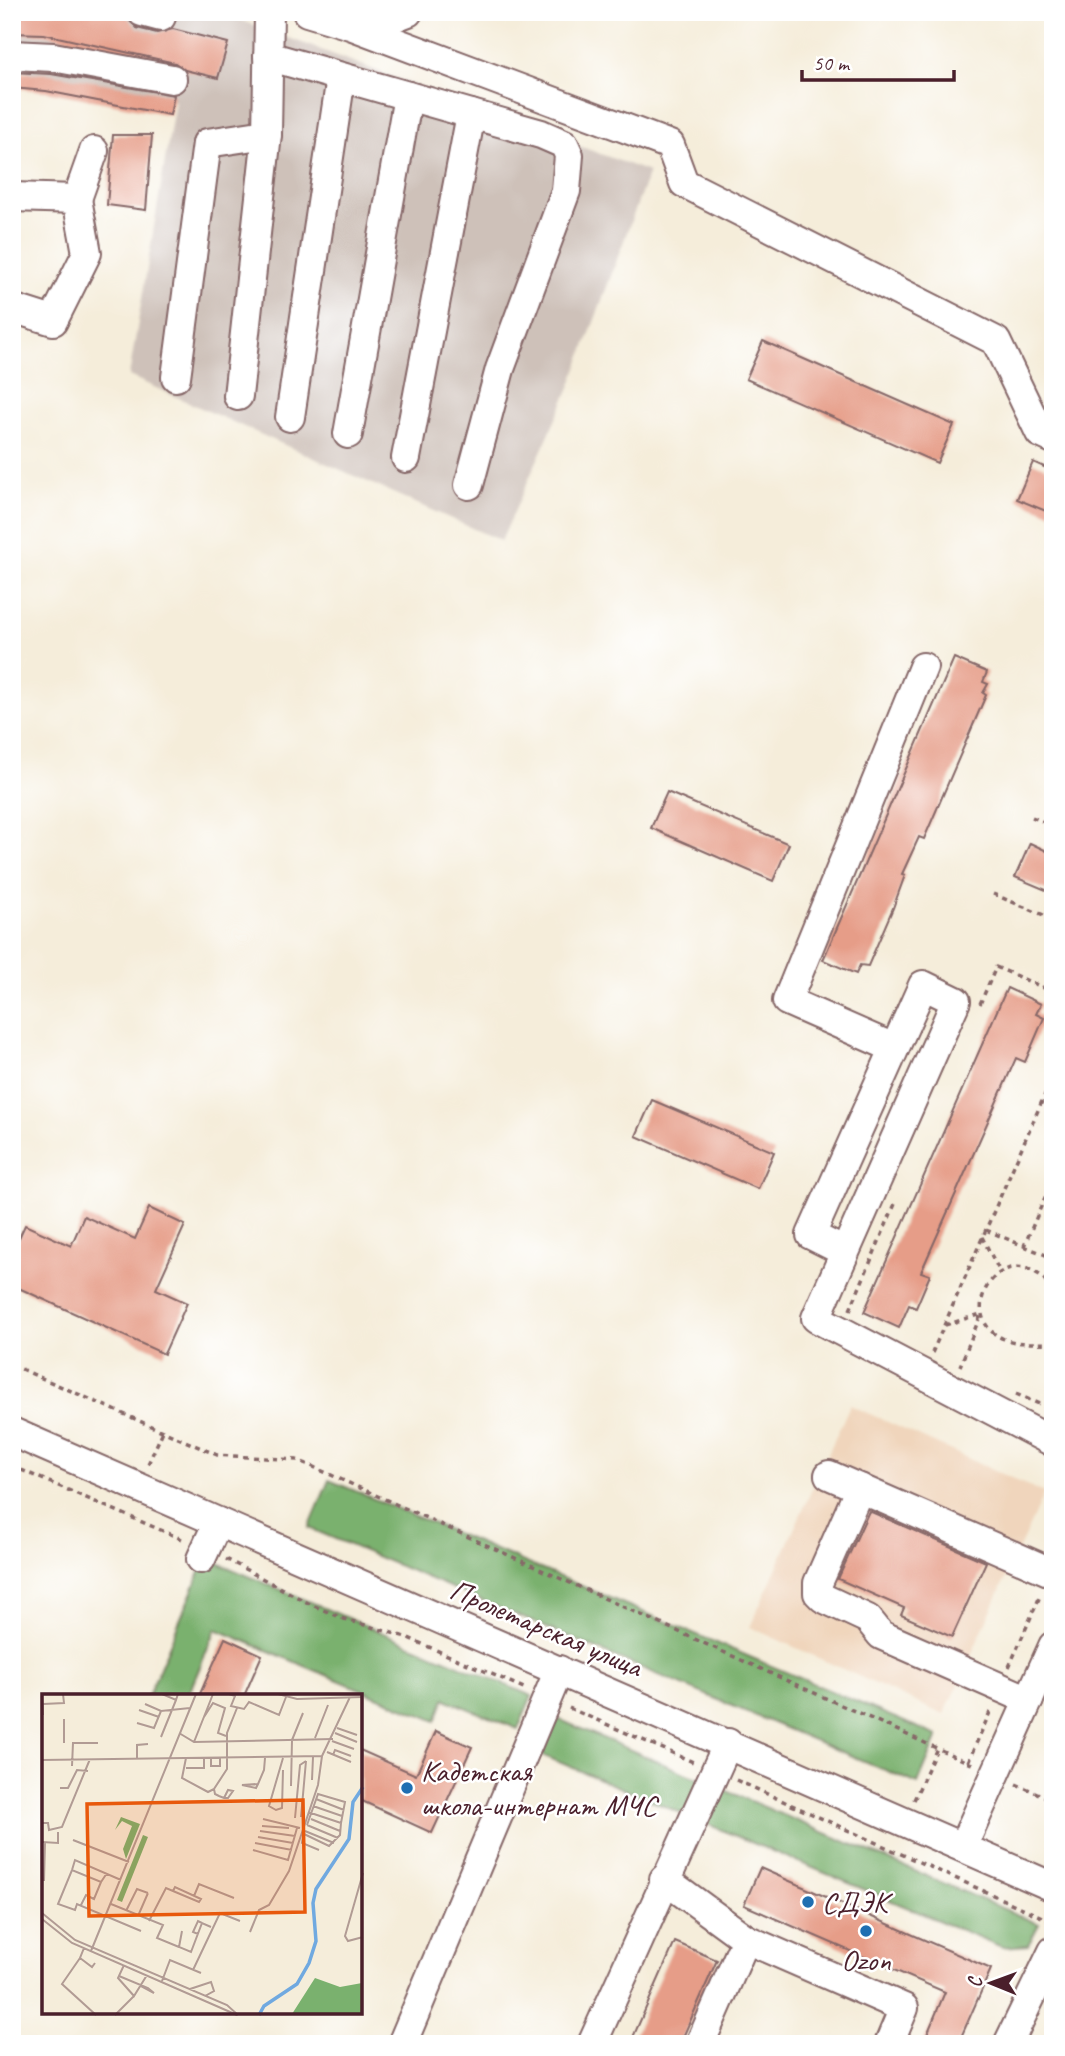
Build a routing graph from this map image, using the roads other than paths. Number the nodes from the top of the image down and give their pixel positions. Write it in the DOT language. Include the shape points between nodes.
graph roads {
  1 [pos="269,12"];
  2 [pos="307,12"];
  3 [pos="369,12"];
  4 [pos="408,12"];
  5 [pos="12,55"];
  6 [pos="268,56"];
  7 [pos="341,77"];
  8 [pos="172,79"];
  9 [pos="408,96"];
  10 [pos="471,114"];
  11 [pos="267,134"];
  12 [pos="94,151"];
  13 [pos="12,197"];
  14 [pos="77,199"];
  15 [pos="12,308"];
  16 [pos="177,377"];
  17 [pos="238,396"];
  18 [pos="290,417"];
  19 [pos="348,434"];
  20 [pos="1053,439"];
  21 [pos="406,458"];
  22 [pos="469,485"];
  23 [pos="923,667"];
  24 [pos="894,1048"];
  25 [pos="845,1252"];
  26 [pos="12,1432"];
  27 [pos="1053,1442"];
  28 [pos="830,1475"];
  29 [pos="860,1488"];
  30 [pos="218,1521"];
  31 [pos="201,1559"];
  32 [pos="1053,1573"];
  33 [pos="1053,1646"];
  34 [pos="559,1670"];
  35 [pos="1029,1700"];
  36 [pos="728,1743"];
  37 [pos="963,1846"];
  38 [pos="664,1879"];
  39 [pos="1053,1887"];
  40 [pos="746,1939"];
  41 [pos="1053,1951"];
  42 [pos="402,2044"];
  43 [pos="592,2044"];
  44 [pos="700,2044"];
  45 [pos="889,2044"];
  46 [pos="1008,2044"];
  1 -- 6 [label="street"];
  2 -- 20 [label="street" via="670,145 684,183 996,341 1040,433"];
  3 -- 4 [label="street" via="390,19"];
  5 -- 8 [label="street" via="53,57"];
  6 -- 7 [label="street"];
  6 -- 11 [label="street"];
  7 -- 9 [label="street"];
  7 -- 18 [label="street"];
  9 -- 10 [label="street"];
  9 -- 19 [label="street"];
  10 -- 21 [label="street"];
  10 -- 22 [label="street" via="541,134 564,144 569,155 566,191 500,369"];
  11 -- 16 [label="street" via="207,143"];
  11 -- 17 [label="street"];
  12 -- 14 [label="street"];
  13 -- 14 [label="street"];
  14 -- 15 [label="street" via="87,253 53,321"];
  23 -- 24 [label="street" via="787,1001"];
  24 -- 25 [label="street" via="811,1235"];
  24 -- 25 [label="street" via="923,985 956,1001"];
  25 -- 27 [label="street" via="816,1318"];
  26 -- 30 [label="street, Пролетарская улица"];
  28 -- 29 [label="street"];
  29 -- 32 [label="street"];
  29 -- 35 [label="street" via="818,1583 818,1593 868,1619 881,1635"];
  30 -- 31 [label="street"];
  30 -- 34 [label="street, Пролетарская улица"];
  33 -- 35 [label="street"];
  34 -- 36 [label="street, Пролетарская улица"];
  34 -- 42 [label="street"];
  35 -- 37 [label="street"];
  36 -- 37 [label="street, Пролетарская улица"];
  36 -- 38 [label="street"];
  37 -- 39 [label="street, Пролетарская улица"];
  38 -- 40 [label="street"];
  38 -- 43 [label="street"];
  40 -- 44 [label="street"];
  40 -- 45 [label="street" via="904,2008"];
  41 -- 46 [label="street"];
}
